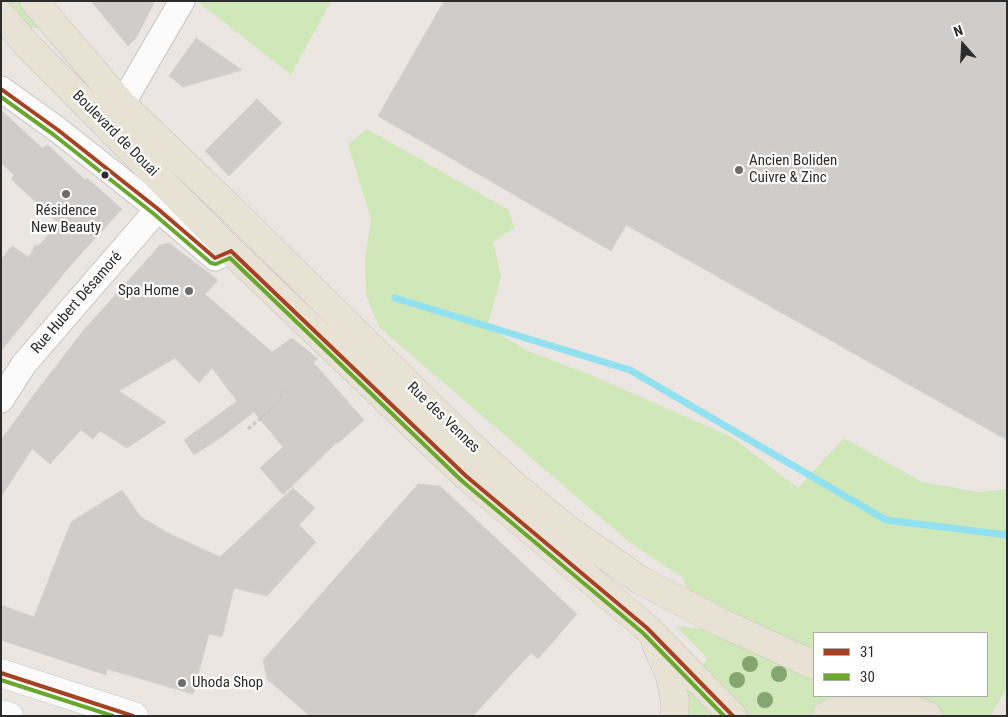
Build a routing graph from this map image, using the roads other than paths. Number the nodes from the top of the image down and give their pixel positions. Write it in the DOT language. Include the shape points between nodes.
graph roads {
  1 [pos="34,1"];
  2 [pos="182,1"];
  3 [pos="1,15"];
  4 [pos="1,89"];
  5 [pos="122,104"];
  6 [pos="158,209"];
  7 [pos="231,251"];
  8 [pos="1,400"];
  9 [pos="647,628"];
  10 [pos="813,665"];
  11 [pos="1,674"];
  12 [pos="888,698"];
  13 [pos="1,714"];
  14 [pos="9,716"];
  15 [pos="134,716"];
  16 [pos="674,716"];
  17 [pos="733,716"];
  18 [pos="826,716"];
  19 [pos="928,716"];
  1 -- 5 [label="main road, Boulevard de Douai"];
  2 -- 5 [label="street"];
  3 -- 7 [label="main road, Boulevard de Douai"];
  4 -- 6 [label="street"];
  5 -- 10 [label="main road, Rue des Vennes" via="468,444 567,529 661,591"];
  6 -- 7 [label="street" via="215,258"];
  6 -- 8 [label="street, Rue Hubert Désamoré" via="24,364"];
  7 -- 9 [label="main road, Rue des Vennes" via="466,476"];
  9 -- 16 [label="main road" via="670,676"];
  9 -- 17 [label="main road, Rue des Vennes"];
  11 -- 15 [label="main road"];
  12 -- 18 [label="main road" via="842,707"];
  12 -- 19 [label="main road"];
  13 -- 14 [label="main road"];
}
